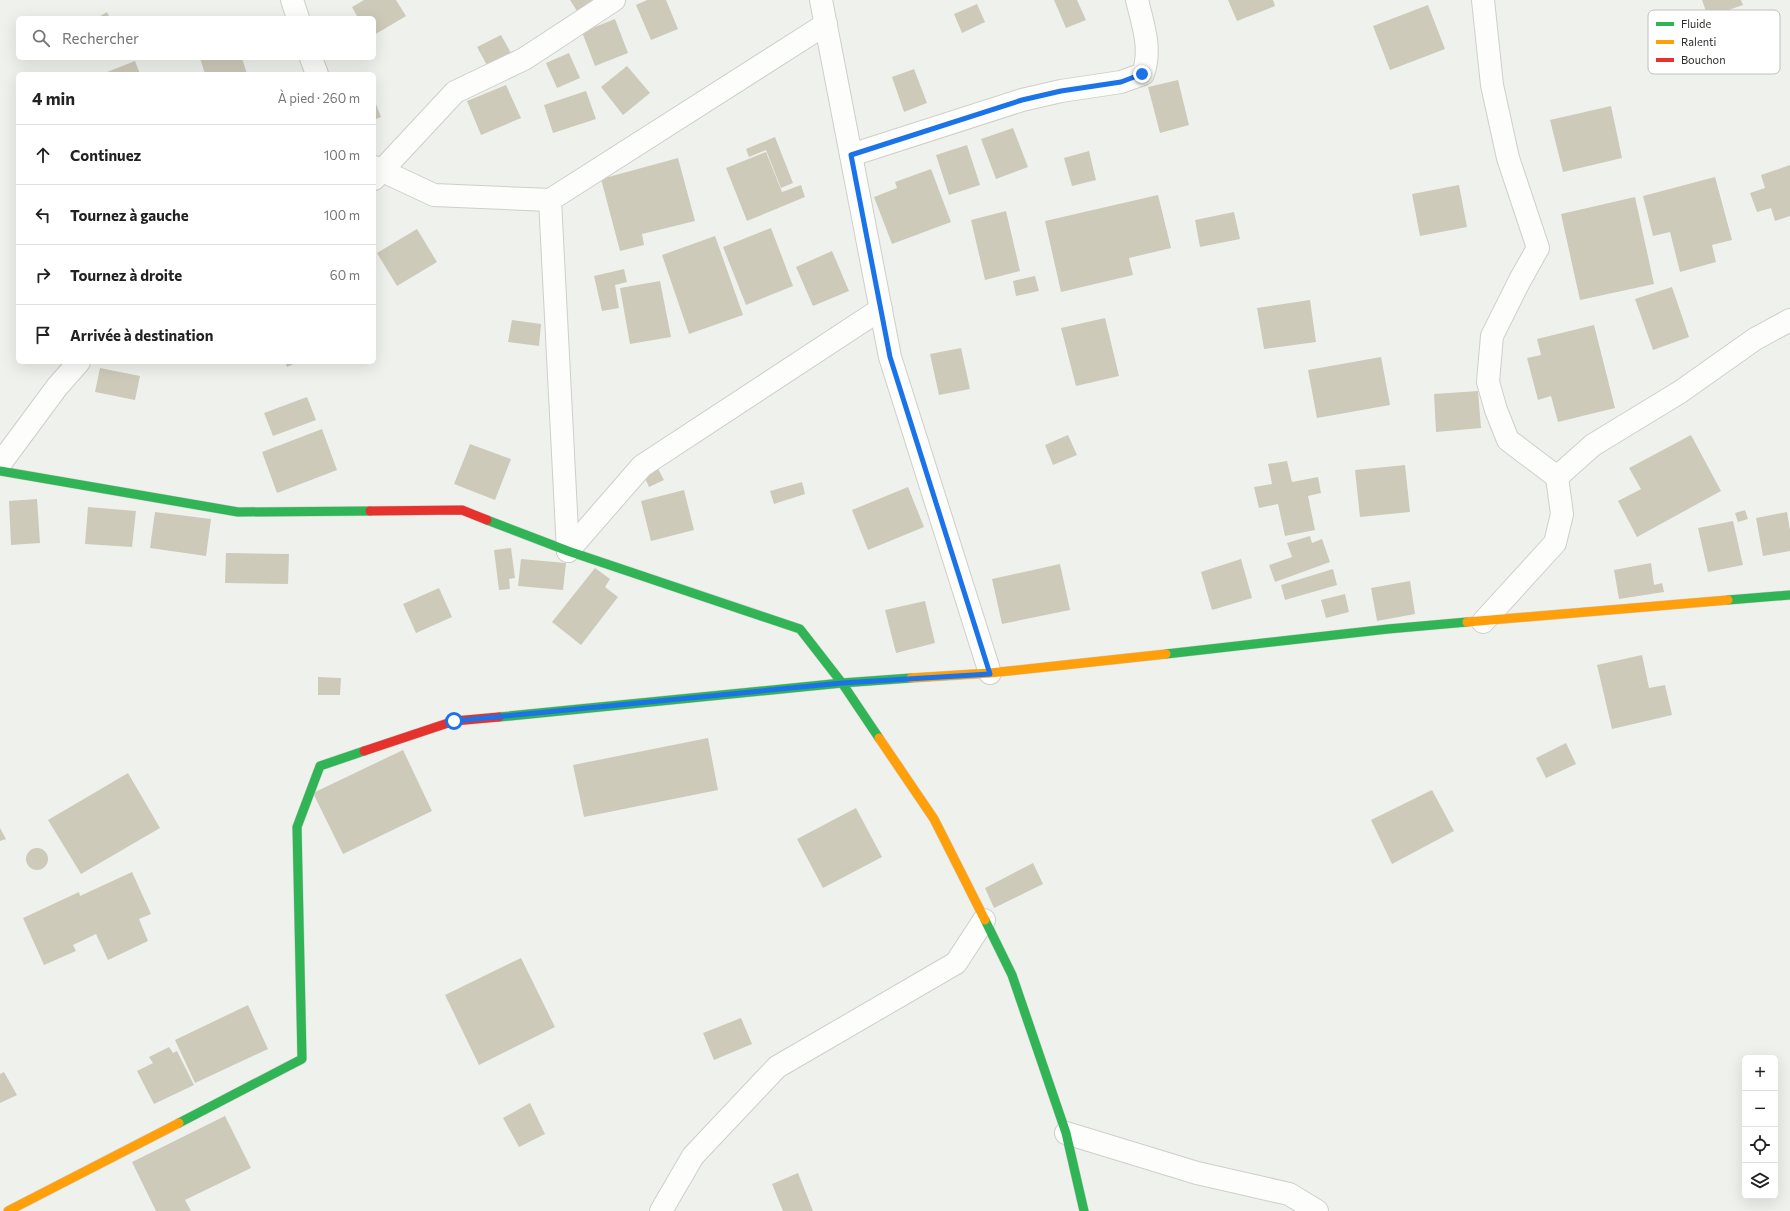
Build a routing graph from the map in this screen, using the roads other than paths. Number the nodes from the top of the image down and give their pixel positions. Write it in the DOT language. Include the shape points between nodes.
graph roads {
  1 [pos="292,0"];
  2 [pos="614,0"];
  3 [pos="821,0"];
  4 [pos="1137,0"];
  5 [pos="1483,0"];
  6 [pos="297,16"];
  7 [pos="826,24"];
  8 [pos="312,60"];
  9 [pos="316,72"];
  10 [pos="851,155"];
  11 [pos="376,172"];
  12 [pos="550,200"];
  13 [pos="881,309"];
  14 [pos="1790,320"];
  15 [pos="77,364"];
  16 [pos="0,464"];
  17 [pos="0,471"];
  18 [pos="1557,477"];
  19 [pos="568,551"];
  20 [pos="1790,595"];
  21 [pos="1484,622"];
  22 [pos="990,674"];
  23 [pos="842,683"];
  24 [pos="984,920"];
  25 [pos="1066,1133"];
  26 [pos="8,1211"];
  27 [pos="661,1211"];
  28 [pos="1084,1211"];
  29 [pos="1317,1211"];
  1 -- 6 [label="street"];
  2 -- 11 [label="street" via="524,59 455,92"];
  3 -- 7 [label="street"];
  4 -- 10 [label="street" via="1147,44 1147,62 1142,74 1121,82 1022,100"];
  5 -- 18 [label="street" via="1492,85 1508,158 1538,248 1492,336 1488,382 1508,440"];
  7 -- 10 [label="street"];
  7 -- 12 [label="street"];
  8 -- 9 [label="street"];
  10 -- 13 [label="street"];
  11 -- 12 [label="street" via="434,195"];
  12 -- 19 [label="street"];
  13 -- 19 [label="street" via="642,466"];
  13 -- 22 [label="street" via="890,357"];
  14 -- 18 [label="street" via="1755,339 1680,392 1593,445"];
  15 -- 16 [label="street"];
  17 -- 19 [label="street" via="238,512 462,510"];
  18 -- 21 [label="street" via="1562,514 1555,542"];
  19 -- 23 [label="street" via="800,629"];
  20 -- 21 [label="street"];
  21 -- 22 [label="street" via="1380,630"];
  22 -- 23 [label="street"];
  23 -- 24 [label="street" via="934,819"];
  23 -- 26 [label="street" via="454,721 320,766 298,827 302,1059"];
  24 -- 25 [label="street" via="1012,976"];
  24 -- 27 [label="street" via="956,963 777,1067 693,1156"];
  25 -- 28 [label="street"];
  25 -- 29 [label="street" via="1197,1173 1289,1194"];
}
